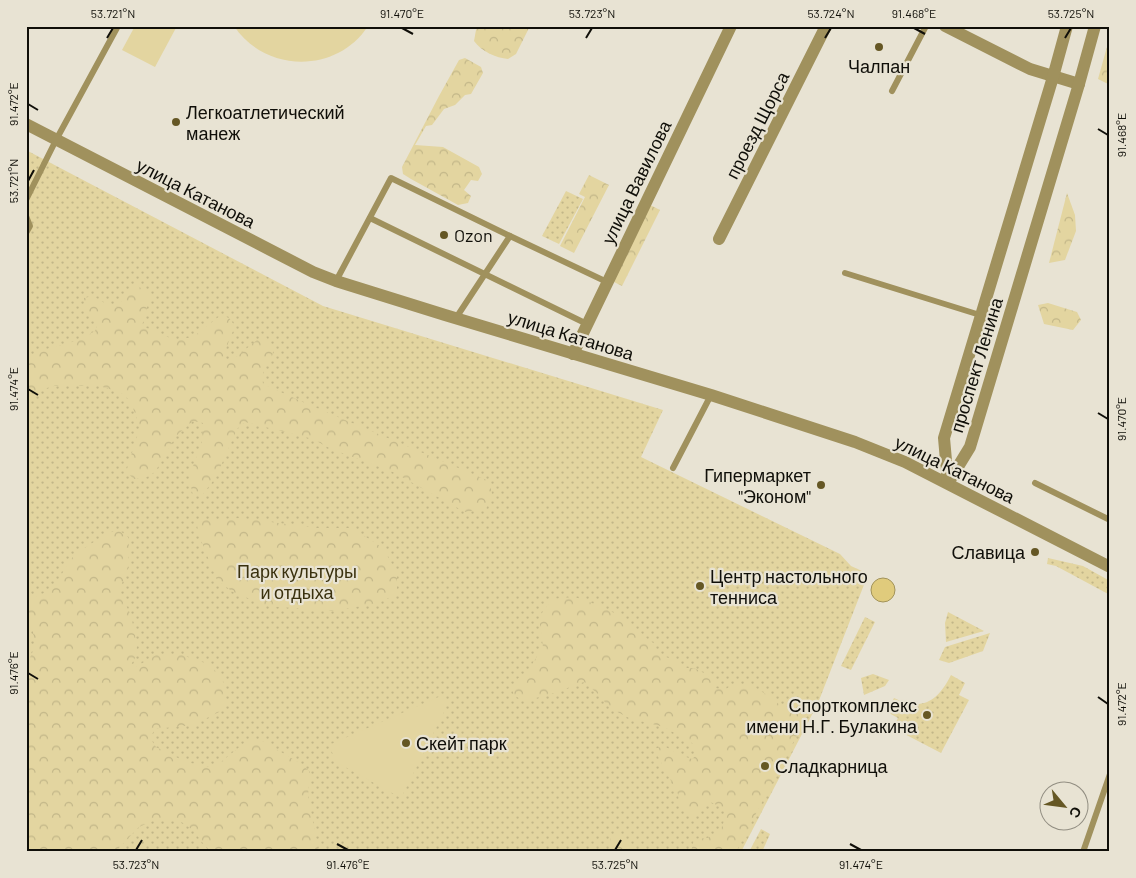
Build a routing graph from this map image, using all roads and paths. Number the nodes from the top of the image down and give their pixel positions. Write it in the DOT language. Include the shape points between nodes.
graph roads {
  1 [pos="118,26"];
  2 [pos="731,26"];
  3 [pos="826,26"];
  4 [pos="926,26"];
  5 [pos="946,26"];
  6 [pos="1067,26"];
  7 [pos="1095,26"];
  8 [pos="1053,77"];
  9 [pos="1079,84"];
  10 [pos="892,91"];
  11 [pos="26,124"];
  12 [pos="56,140"];
  13 [pos="26,200"];
  14 [pos="26,216"];
  15 [pos="370,218"];
  16 [pos="26,233"];
  17 [pos="510,236"];
  18 [pos="718,239"];
  19 [pos="845,273"];
  20 [pos="486,274"];
  21 [pos="336,281"];
  22 [pos="607,282"];
  23 [pos="980,315"];
  24 [pos="456,318"];
  25 [pos="588,324"];
  26 [pos="573,354"];
  27 [pos="711,395"];
  28 [pos="673,468"];
  29 [pos="948,483"];
  30 [pos="1035,483"];
  31 [pos="1110,520"];
  32 [pos="1110,567"];
  33 [pos="1110,774"];
  34 [pos="1083,852"];
  1 -- 12 [label="lane"];
  2 -- 22 [label="street, улица Вавилова"];
  3 -- 18 [label="street, проезд Щорса"];
  4 -- 10 [label="lane"];
  5 -- 8 [label="street" via="1030,70"];
  6 -- 8 [label="street, проспект Ленина"];
  7 -- 9 [label="street, проспект Ленина"];
  8 -- 9 [label="street"];
  8 -- 23 [label="street, проспект Ленина"];
  9 -- 29 [label="street, проспект Ленина" via="970,447"];
  11 -- 12 [label="street, улица Катанова"];
  12 -- 13 [label="lane"];
  12 -- 21 [label="street, улица Катанова"];
  14 -- 16 [label="lane" via="30,226"];
  15 -- 17 [label="lane" via="391,178"];
  15 -- 20 [label="lane"];
  15 -- 21 [label="lane"];
  17 -- 20 [label="lane"];
  17 -- 22 [label="lane"];
  19 -- 23 [label="lane"];
  20 -- 24 [label="lane"];
  20 -- 25 [label="lane"];
  21 -- 24 [label="street, улица Катанова"];
  22 -- 25 [label="street, улица Вавилова"];
  23 -- 29 [label="street, проспект Ленина" via="944,438"];
  24 -- 26 [label="street, улица Катанова"];
  25 -- 26 [label="street, улица Вавилова"];
  26 -- 27 [label="street, улица Катанова"];
  27 -- 28 [label="lane"];
  27 -- 29 [label="street, улица Катанова" via="855,442"];
  29 -- 32 [label="street, улица Катанова"];
  30 -- 31 [label="lane"];
  33 -- 34 [label="lane"];
}
